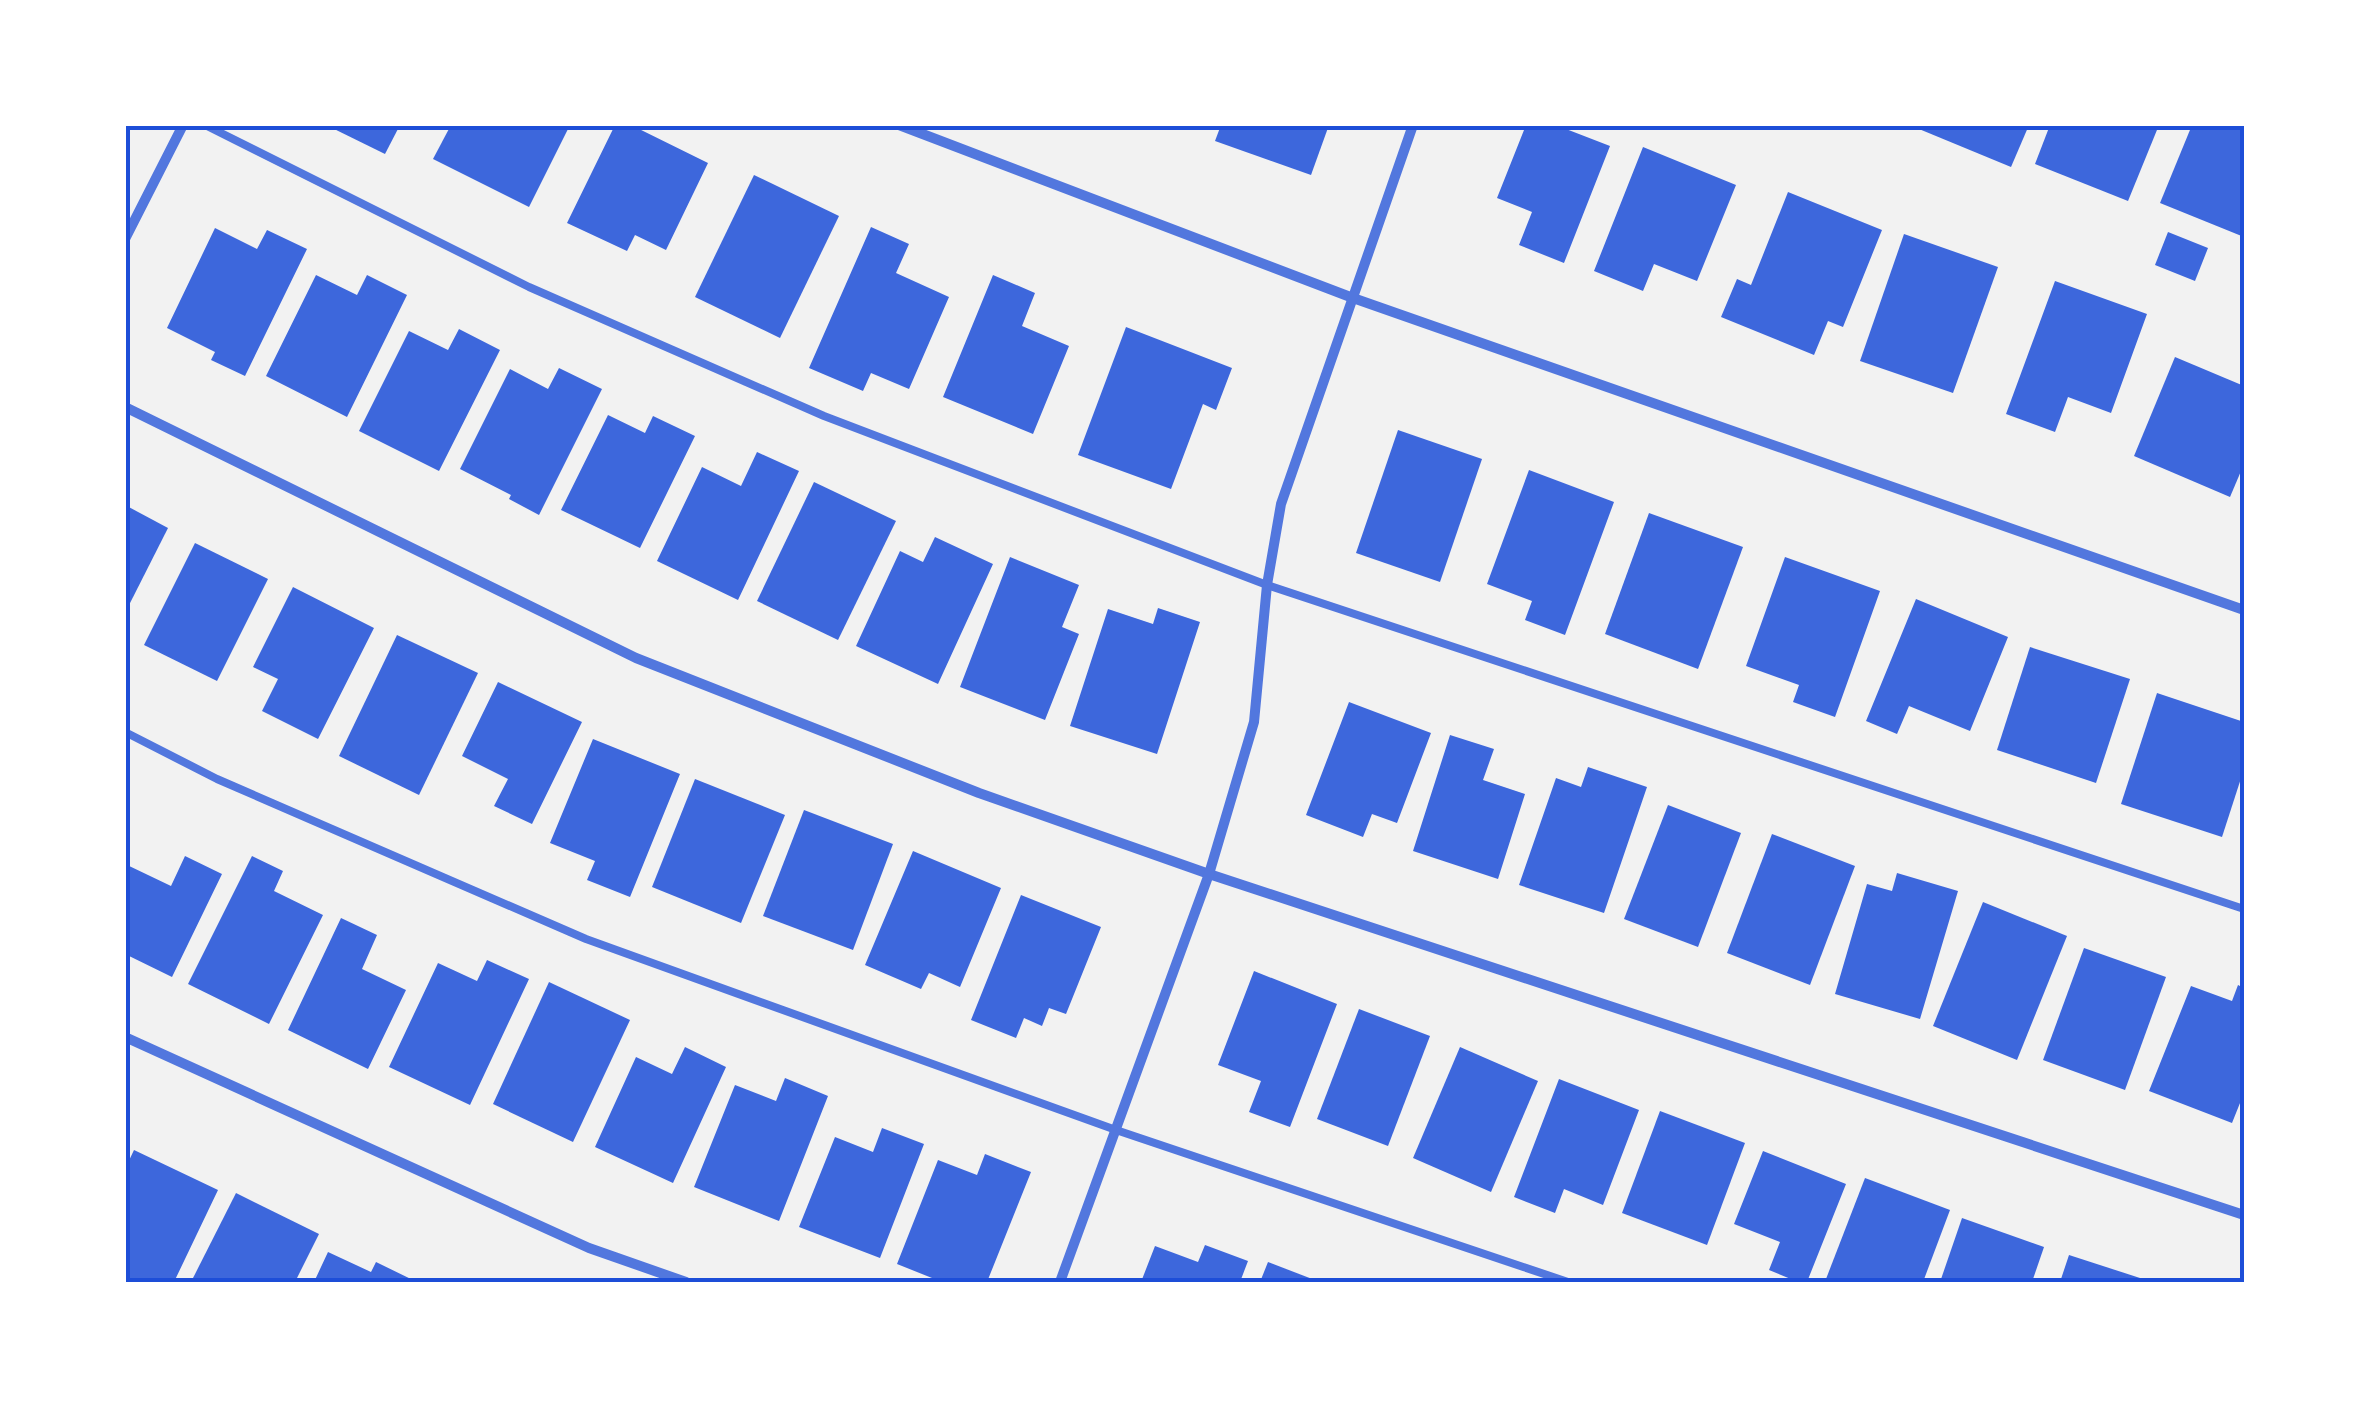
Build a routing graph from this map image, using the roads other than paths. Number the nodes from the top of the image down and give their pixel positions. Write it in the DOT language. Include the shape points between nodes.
graph roads {
  1 [pos="184,125"];
  2 [pos="205,125"];
  3 [pos="899,125"];
  4 [pos="1413,125"];
  5 [pos="125,238"];
  6 [pos="1354,298"];
  7 [pos="125,406"];
  8 [pos="1267,585"];
  9 [pos="2244,610"];
  10 [pos="125,732"];
  11 [pos="1208,874"];
  12 [pos="2244,909"];
  13 [pos="125,1037"];
  14 [pos="1116,1130"];
  15 [pos="2244,1216"];
  16 [pos="686,1282"];
  17 [pos="1060,1282"];
  18 [pos="1568,1282"];
  1 -- 5 [label="street"];
  2 -- 8 [label="lane" via="528,287 676,352 824,416"];
  3 -- 6 [label="street"];
  4 -- 6 [label="street"];
  6 -- 8 [label="street" via="1281,504"];
  6 -- 9 [label="street"];
  7 -- 11 [label="street" via="636,658 979,793"];
  8 -- 11 [label="street" via="1254,722"];
  8 -- 12 [label="lane"];
  10 -- 14 [label="lane" via="217,779 586,939"];
  11 -- 14 [label="street"];
  11 -- 15 [label="street"];
  13 -- 16 [label="street" via="589,1248"];
  14 -- 17 [label="street"];
  14 -- 18 [label="lane"];
}
